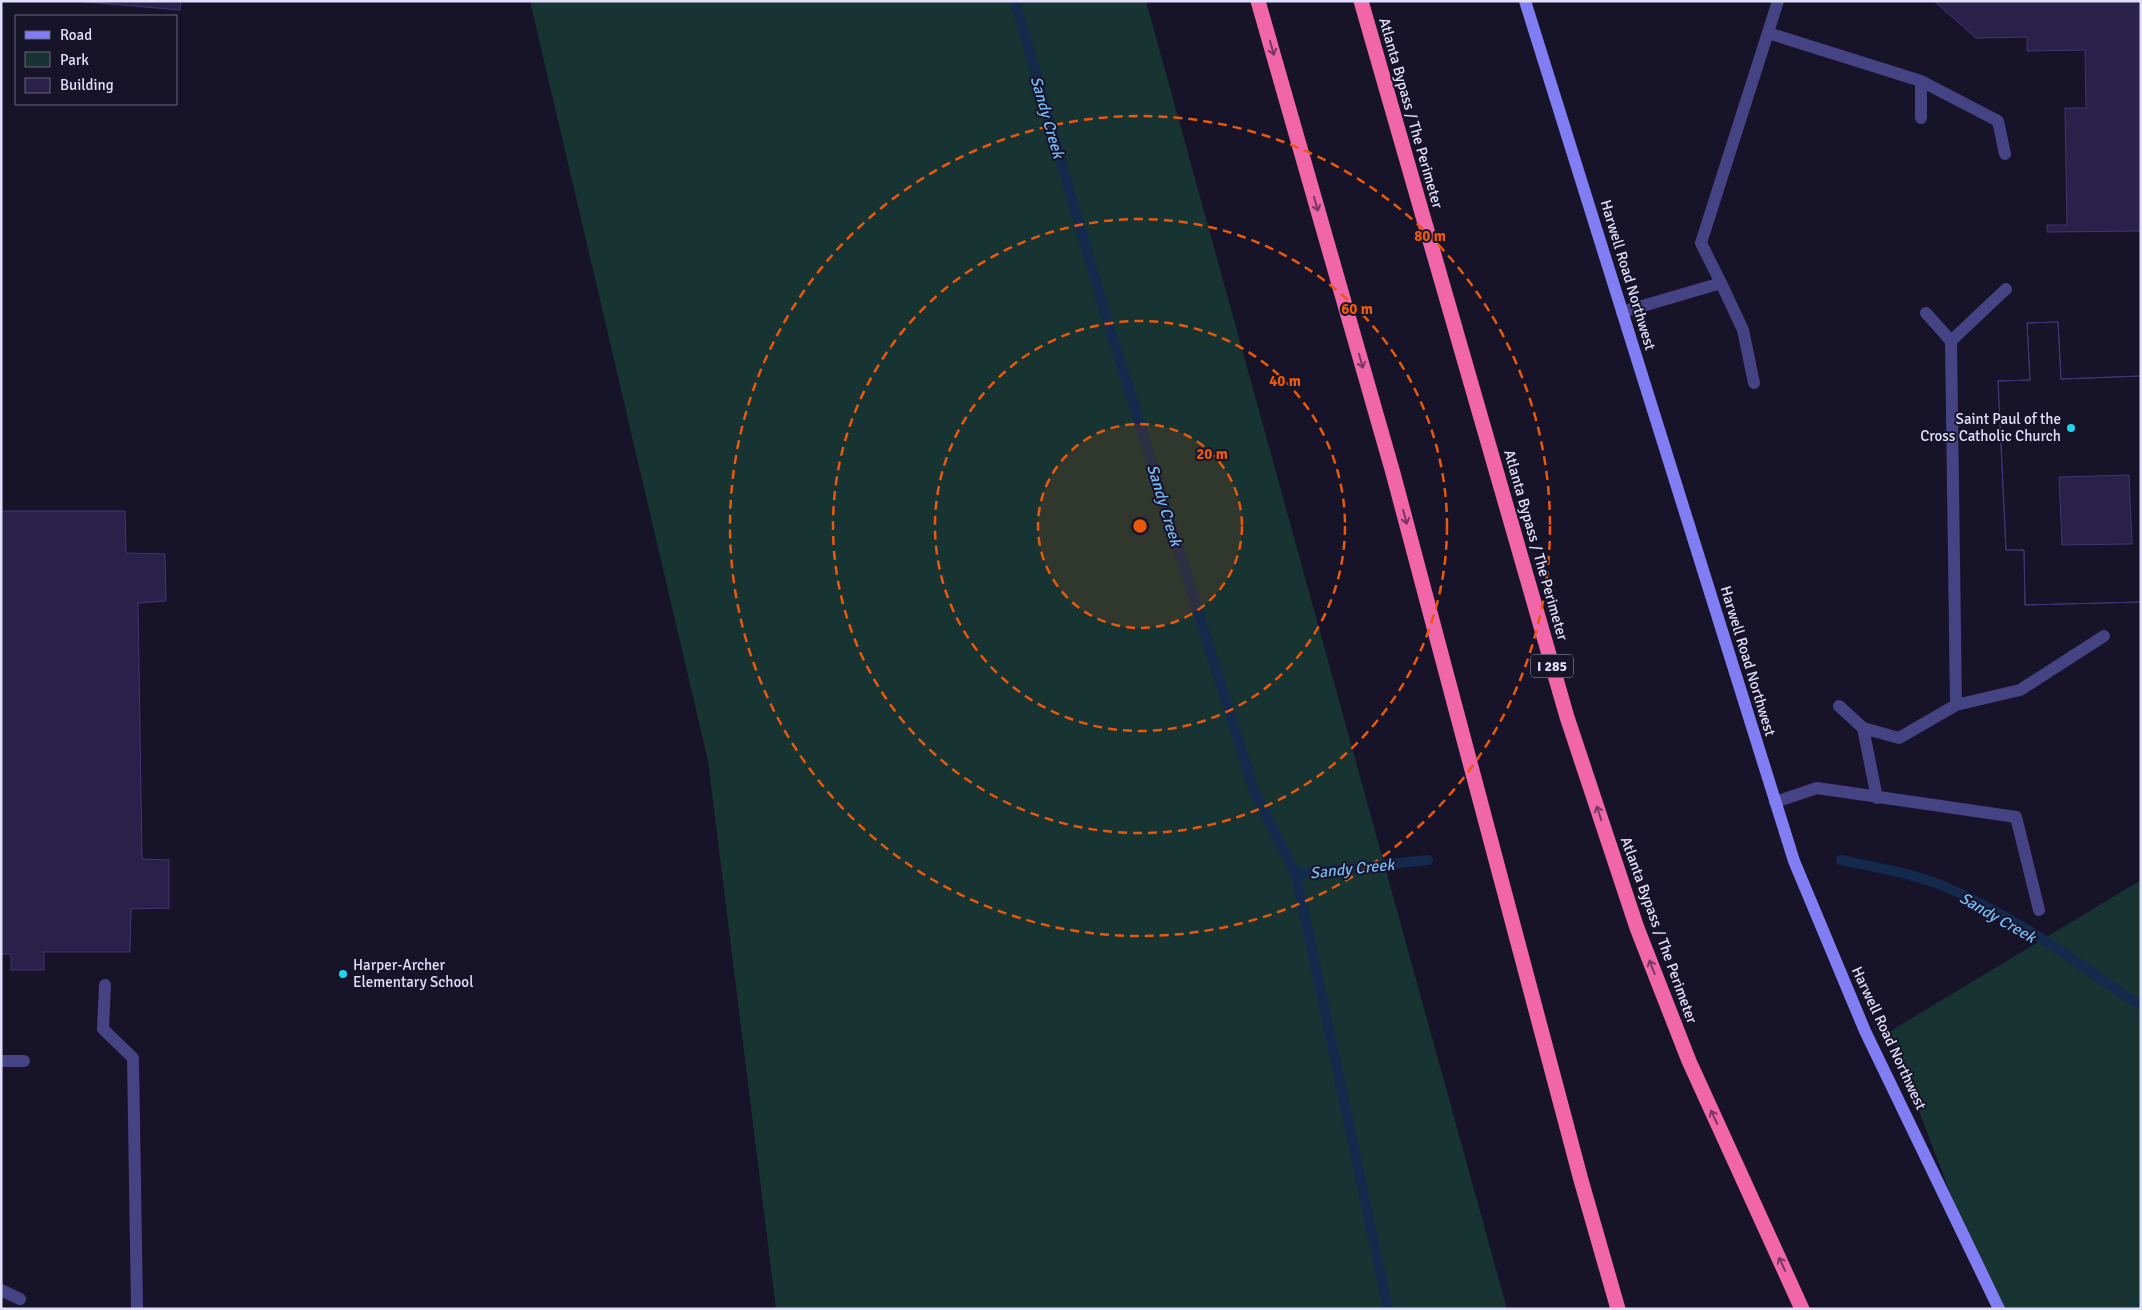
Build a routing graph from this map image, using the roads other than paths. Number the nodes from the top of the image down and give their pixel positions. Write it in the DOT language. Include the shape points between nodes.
graph roads {
  1 [pos="1258,1"];
  2 [pos="1361,1"];
  3 [pos="1525,1"];
  4 [pos="1778,1"];
  5 [pos="1768,32"];
  6 [pos="1921,81"];
  7 [pos="1921,118"];
  8 [pos="2005,154"];
  9 [pos="1721,283"];
  10 [pos="2006,290"];
  11 [pos="1622,312"];
  12 [pos="1926,313"];
  13 [pos="1951,341"];
  14 [pos="1754,383"];
  15 [pos="2104,636"];
  16 [pos="1956,705"];
  17 [pos="1839,706"];
  18 [pos="1863,728"];
  19 [pos="1877,798"];
  20 [pos="1775,802"];
  21 [pos="2039,910"];
  22 [pos="105,985"];
  23 [pos="1,1061"];
  24 [pos="24,1061"];
  25 [pos="1,1290"];
  26 [pos="20,1299"];
  27 [pos="137,1309"];
  28 [pos="1618,1309"];
  29 [pos="1802,1309"];
  30 [pos="2000,1309"];
  1 -- 28 [label="highway, one-way" via="1393,473"];
  29 -- 2 [label="highway, Atlanta Bypass / The Perimeter / I 285, one-way" via="1689,1061 1637,928 1567,717"];
  3 -- 11 [label="street, Harwell Road Northwest"];
  4 -- 5 [label="lane"];
  5 -- 6 [label="lane"];
  5 -- 9 [label="lane" via="1701,243"];
  6 -- 7 [label="lane"];
  6 -- 8 [label="lane" via="1998,121"];
  9 -- 11 [label="lane"];
  9 -- 14 [label="lane" via="1743,330"];
  10 -- 13 [label="lane"];
  11 -- 20 [label="street, Harwell Road Northwest"];
  12 -- 13 [label="lane"];
  13 -- 16 [label="lane"];
  15 -- 16 [label="lane" via="2020,690"];
  16 -- 18 [label="lane" via="1899,738"];
  17 -- 18 [label="lane"];
  18 -- 19 [label="lane"];
  19 -- 20 [label="lane" via="1817,788"];
  19 -- 21 [label="lane" via="2016,818"];
  20 -- 30 [label="street, Harwell Road Northwest" via="1794,861 1865,1031"];
  22 -- 27 [label="lane" via="103,1030 133,1058"];
  23 -- 24 [label="lane"];
  25 -- 26 [label="lane"];
}
